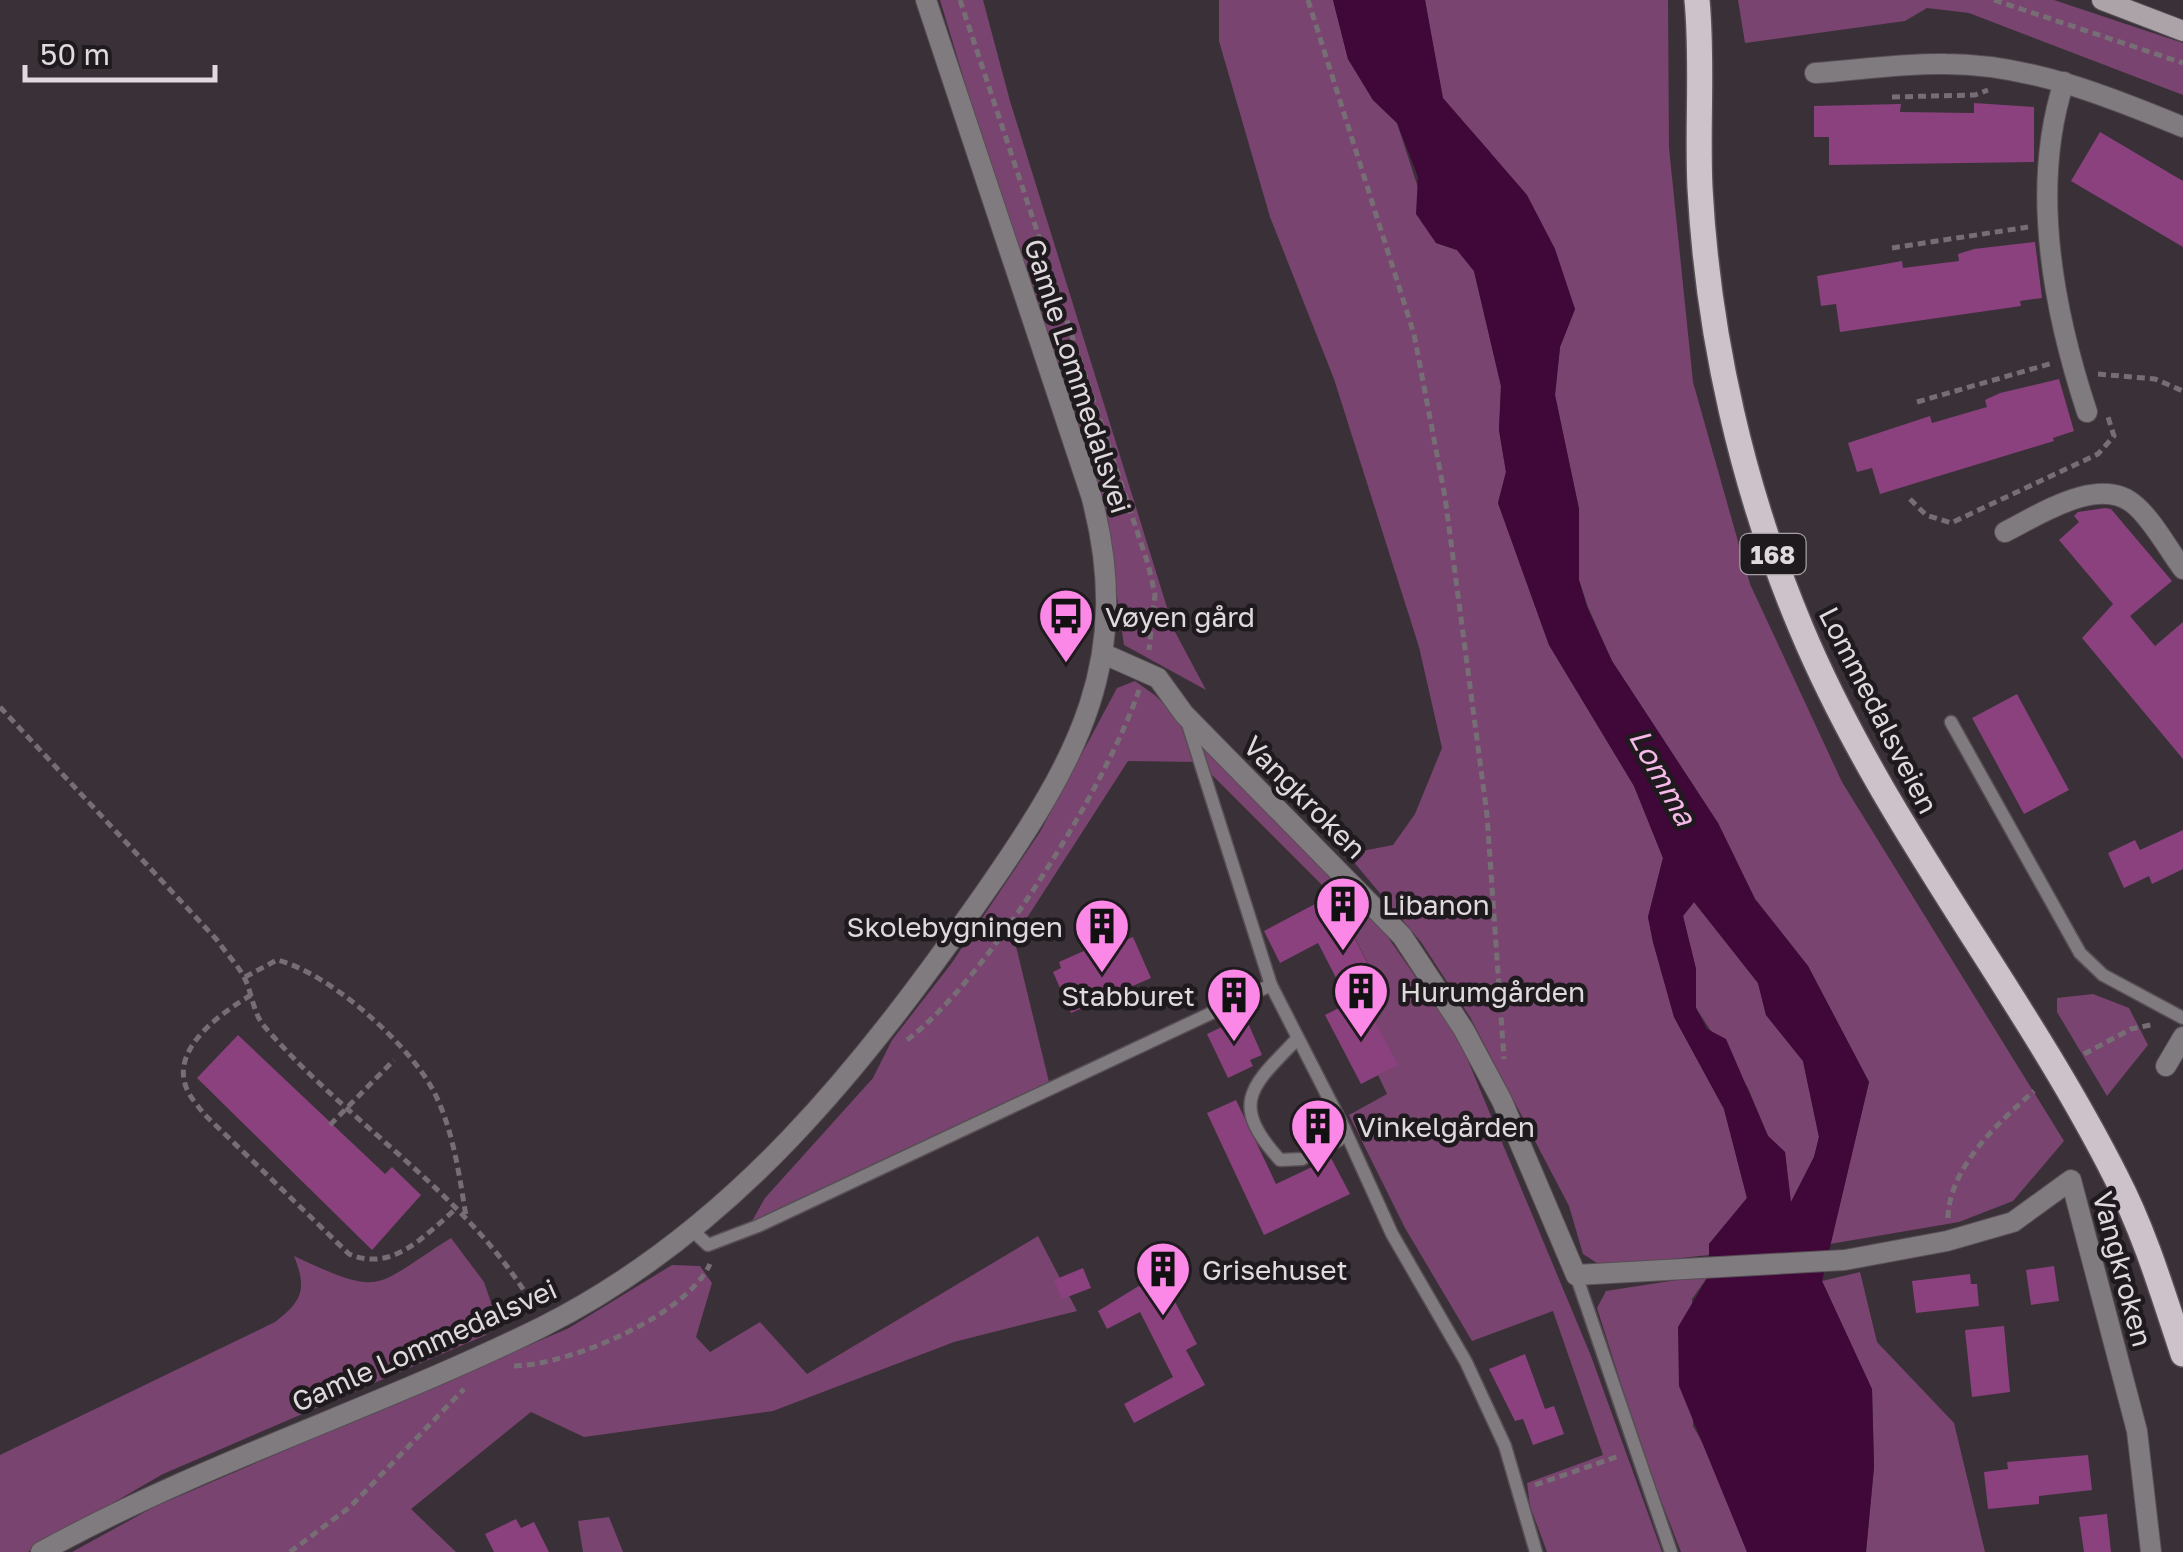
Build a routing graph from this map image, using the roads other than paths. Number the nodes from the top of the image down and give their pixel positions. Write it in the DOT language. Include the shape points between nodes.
graph roads {
  1 [pos="926,0"];
  2 [pos="1697,0"];
  3 [pos="1710,0"];
  4 [pos="2102,0"];
  5 [pos="2183,32"];
  6 [pos="1700,36"];
  7 [pos="1815,73"];
  8 [pos="2064,82"];
  9 [pos="2183,128"];
  10 [pos="2087,412"];
  11 [pos="2005,532"];
  12 [pos="2183,570"];
  13 [pos="1104,654"];
  14 [pos="1184,714"];
  15 [pos="1951,722"];
  16 [pos="1271,985"];
  17 [pos="2183,1018"];
  18 [pos="2183,1037"];
  19 [pos="1298,1038"];
  20 [pos="2166,1066"];
  21 [pos="1344,1128"];
  22 [pos="692,1230"];
  23 [pos="1576,1275"];
  24 [pos="2183,1354"];
  25 [pos="41,1552"];
  26 [pos="1536,1552"];
  27 [pos="1671,1552"];
  28 [pos="2151,1552"];
  1 -- 13 [label="street, Gamle Lommedalsvei" via="1091,495 1108,574"];
  2 -- 6 [label="main road, Lommedalsveien / 168"];
  3 -- 6 [label="main road, Lommedalsveien / 168"];
  4 -- 5 [label="main road"];
  6 -- 24 [label="main road, Lommedalsveien / 168" via="1700,191 1712,310 1751,486 1786,592 1867,765 2118,1180"];
  7 -- 8 [label="street" via="1944,64"];
  8 -- 9 [label="street"];
  8 -- 10 [label="street" via="2046,148 2048,224"];
  11 -- 12 [label="street" via="2085,497 2118,494 2136,506"];
  13 -- 14 [label="street, Vangkroken" via="1146,670"];
  13 -- 22 [label="street, Gamle Lommedalsvei" via="1082,728 1030,828 925,979 807,1125"];
  14 -- 16 [label="lane"];
  14 -- 23 [label="street, Vangkroken" via="1402,936 1502,1101"];
  15 -- 17 [label="lane" via="2080,953 2102,975"];
  16 -- 19 [label="lane"];
  16 -- 22 [label="lane" via="708,1246"];
  18 -- 20 [label="street"];
  19 -- 21 [label="lane"];
  19 -- 21 [label="lane" via="1253,1085 1248,1105 1265,1144 1280,1160 1302,1159 1339,1140"];
  21 -- 26 [label="lane" via="1392,1234 1466,1362 1505,1446"];
  22 -- 25 [label="street, Gamle Lommedalsvei" via="544,1325 178,1484"];
  23 -- 27 [label="lane, Vangkroken"];
  23 -- 28 [label="street, Vangkroken" via="1845,1260 1947,1242 2014,1222 2071,1180 2137,1430"];
}
